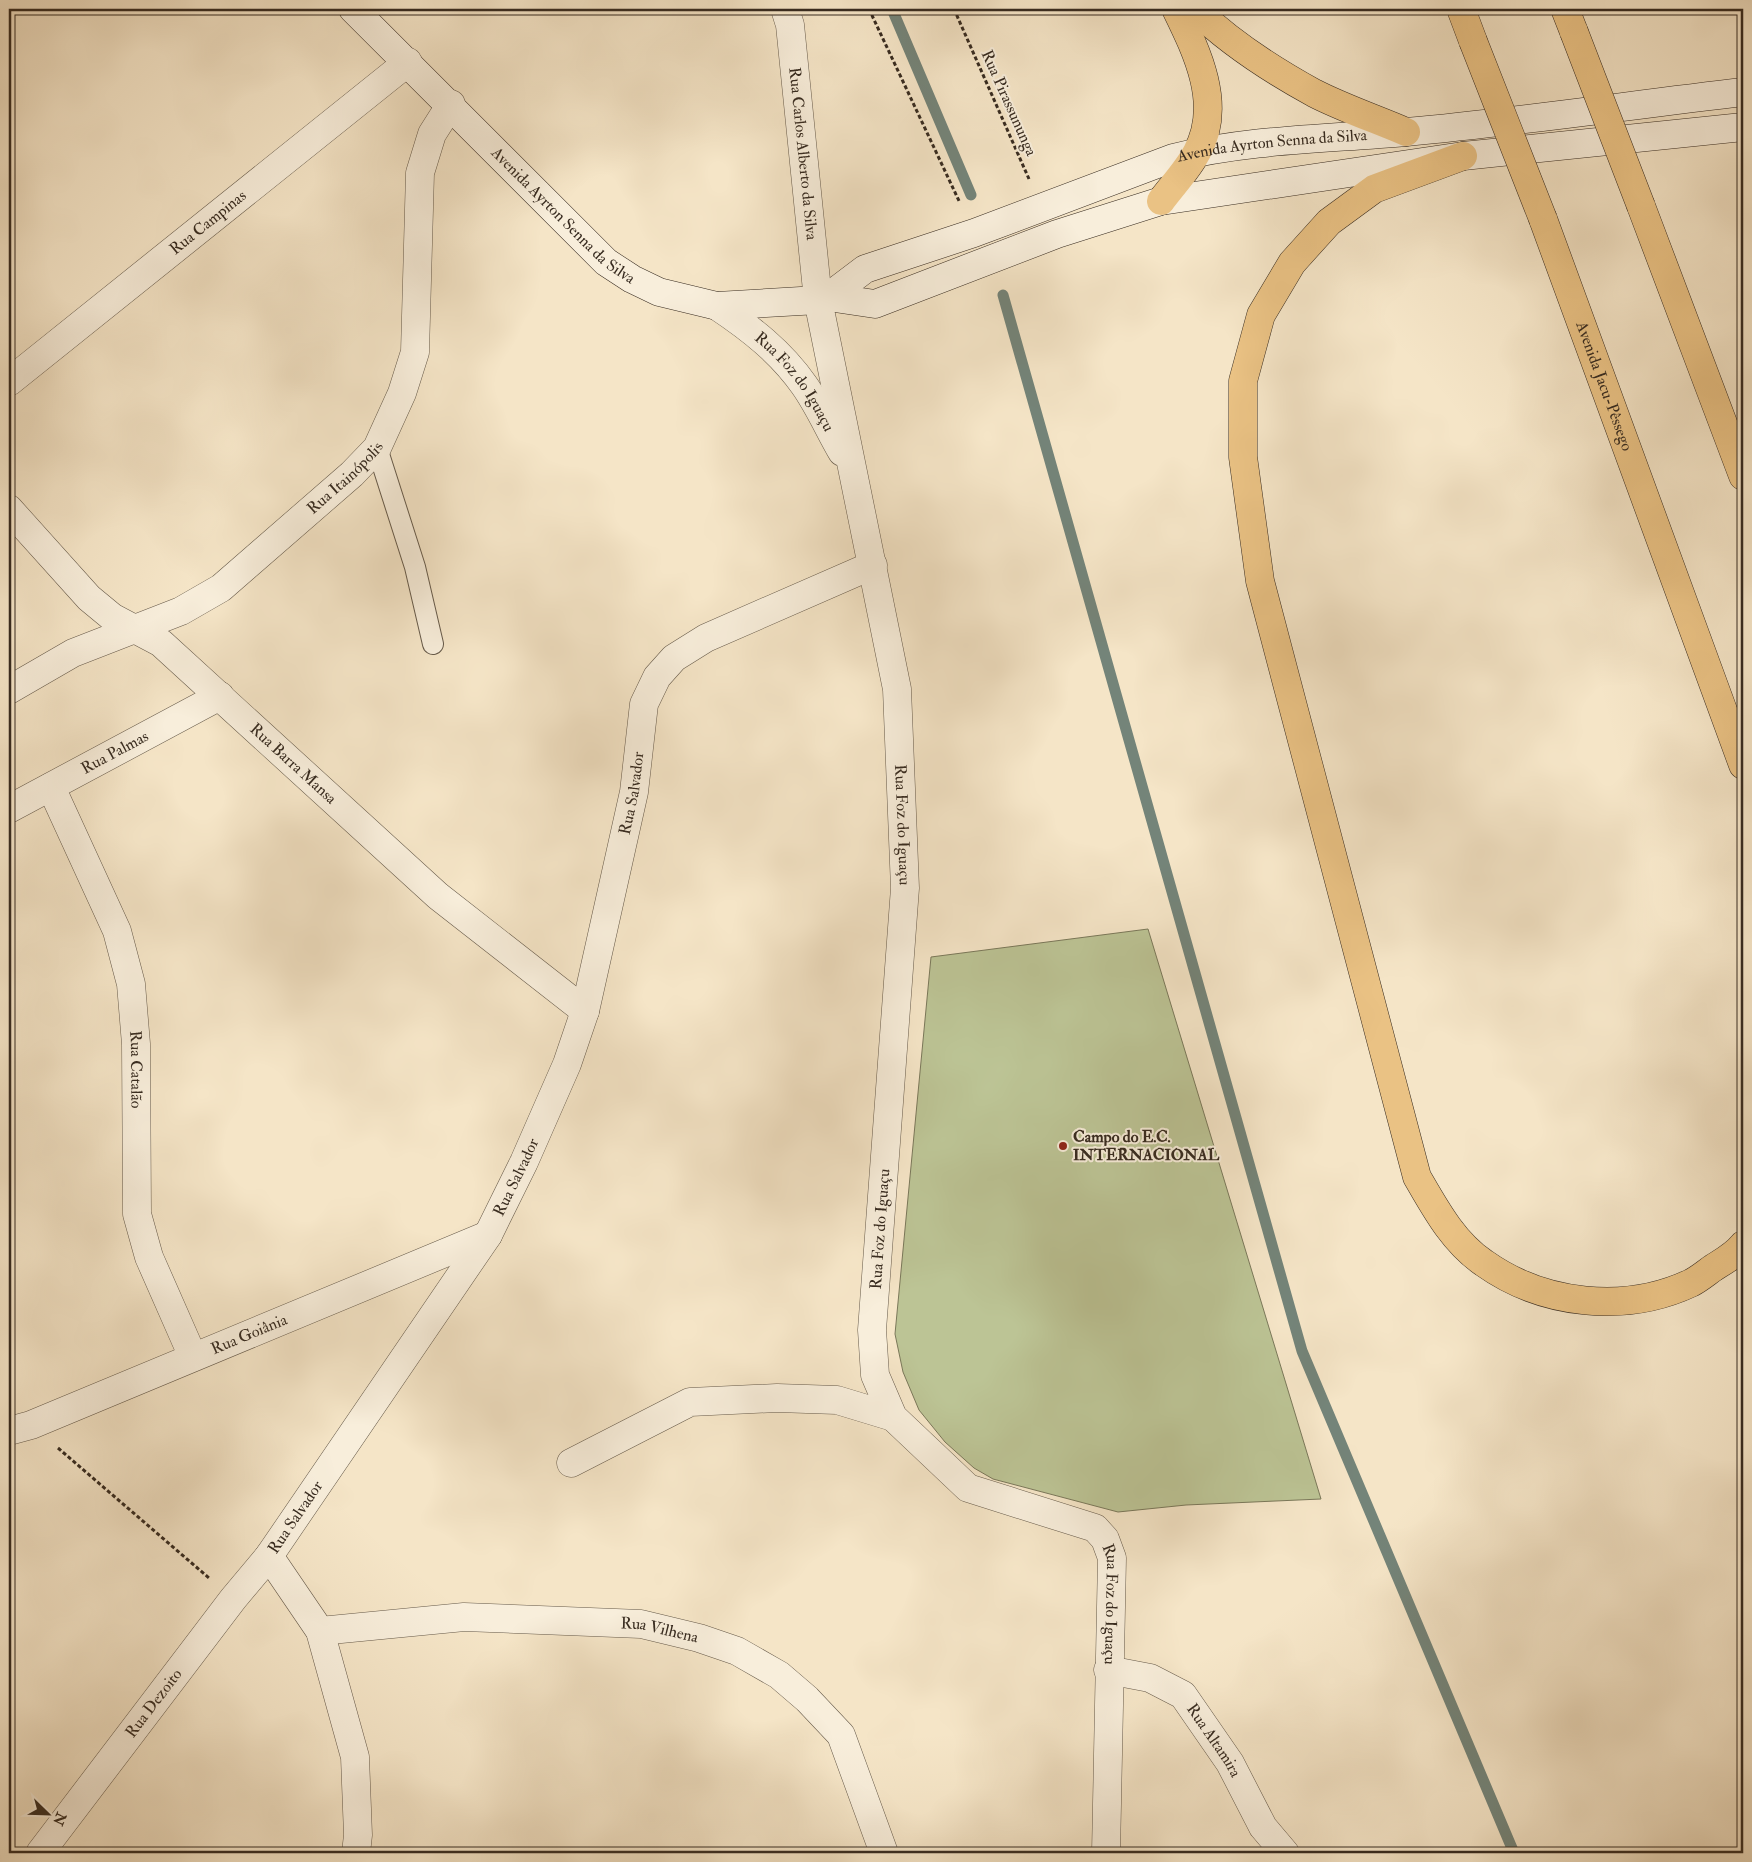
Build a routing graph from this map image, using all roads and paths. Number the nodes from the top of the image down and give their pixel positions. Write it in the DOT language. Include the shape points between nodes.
graph roads {
  1 [pos="353,9"];
  2 [pos="785,9"];
  3 [pos="869,9"];
  4 [pos="954,9"];
  5 [pos="1176,9"];
  6 [pos="1194,9"];
  7 [pos="1461,9"];
  8 [pos="1569,20"];
  9 [pos="408,62"];
  10 [pos="1743,92"];
  11 [pos="451,104"];
  12 [pos="1743,127"];
  13 [pos="1406,132"];
  14 [pos="1198,152"];
  15 [pos="1463,156"];
  16 [pos="1161,201"];
  17 [pos="1041,207"];
  18 [pos="974,233"];
  19 [pos="823,298"];
  20 [pos="717,306"];
  21 [pos="9,382"];
  22 [pos="377,448"];
  23 [pos="855,475"];
  24 [pos="1743,476"];
  25 [pos="9,509"];
  26 [pos="873,565"];
  27 [pos="136,629"];
  28 [pos="433,644"];
  29 [pos="9,690"];
  30 [pos="220,696"];
  31 [pos="1743,764"];
  32 [pos="51,787"];
  33 [pos="9,809"];
  34 [pos="585,1011"];
  35 [pos="488,1235"];
  36 [pos="1743,1245"];
  37 [pos="193,1357"];
  38 [pos="893,1417"];
  39 [pos="20,1428"];
  40 [pos="571,1463"];
  41 [pos="269,1556"];
  42 [pos="233,1599"];
  43 [pos="320,1631"];
  44 [pos="1108,1670"];
  45 [pos="40,1853"];
  46 [pos="356,1853"];
  47 [pos="884,1853"];
  48 [pos="1106,1853"];
  49 [pos="1284,1853"];
  1 -- 9 [label="street, Avenida Ayrton Senna da Silva"];
  2 -- 19 [label="street, Rua Carlos Alberto da Silva" via="791,35"];
  3 -- 18 [label="path"];
  4 -- 17 [label="path, Rua Pirassununga"];
  5 -- 14 [label="highway" via="1198,54 1206,90 1207,126"];
  6 -- 13 [label="highway" via="1248,52 1315,93"];
  7 -- 31 [label="highway, Avenida Jacu-Pêssego, bridge"];
  8 -- 24 [label="highway, bridge"];
  9 -- 11 [label="street, Avenida Ayrton Senna da Silva"];
  9 -- 21 [label="street, Rua Campinas"];
  10 -- 13 [label="street, Avenida Ayrton Senna da Silva"];
  11 -- 20 [label="street, Avenida Ayrton Senna da Silva" via="606,262 660,292"];
  11 -- 22 [label="street, Rua Itainópolis" via="432,134 420,173 415,352 402,393"];
  12 -- 15 [label="street, Avenida Ayrton Senna da Silva"];
  13 -- 14 [label="street, Avenida Ayrton Senna da Silva" via="1253,142"];
  14 -- 16 [label="highway"];
  14 -- 17 [label="street, Avenida Ayrton Senna da Silva" via="1173,158"];
  15 -- 16 [label="street, Avenida Ayrton Senna da Silva"];
  15 -- 36 [label="highway" via="1374,188 1329,222 1292,263 1261,315 1243,381 1243,447 1260,580 1417,1177 1444,1224 1483,1263 1499,1272 1531,1289 1584,1302 1639,1299 1691,1283 1737,1253"];
  16 -- 19 [label="street, Avenida Ayrton Senna da Silva" via="1057,234 875,304"];
  17 -- 18 [label="street, Avenida Ayrton Senna da Silva"];
  18 -- 19 [label="street, Avenida Ayrton Senna da Silva" via="865,270"];
  19 -- 20 [label="street, Avenida Ayrton Senna da Silva"];
  19 -- 23 [label="street, Rua Foz do Iguaçu"];
  20 -- 23 [label="street, Rua Foz do Iguaçu" via="746,325 776,352 805,386"];
  22 -- 27 [label="street, Rua Itainópolis" via="352,474 221,588 181,611"];
  22 -- 28 [label="lane" via="415,567"];
  23 -- 26 [label="street, Rua Foz do Iguaçu"];
  25 -- 27 [label="street, Rua Barra Mansa" via="90,598 112,617"];
  26 -- 34 [label="street, Rua Salvador" via="706,638 674,658 657,677 644,704 634,792"];
  26 -- 38 [label="street, Rua Foz do Iguaçu" via="897,689 906,888 872,1330 875,1376"];
  27 -- 29 [label="street, Rua Itainópolis" via="73,653"];
  27 -- 30 [label="street, Rua Barra Mansa" via="161,642"];
  30 -- 32 [label="street, Rua Palmas"];
  30 -- 34 [label="street, Rua Barra Mansa" via="438,896"];
  32 -- 33 [label="street, Rua Palmas"];
  32 -- 37 [label="street, Rua Catalão" via="117,931 131,984 136,1044 138,1214 149,1257"];
  34 -- 35 [label="street, Rua Salvador" via="524,1162"];
  35 -- 37 [label="street, Rua Goiânia"];
  35 -- 41 [label="street, Rua Salvador"];
  37 -- 39 [label="street, Rua Goiânia"];
  38 -- 40 [label="street" via="837,1400 777,1398 690,1402"];
  38 -- 44 [label="street, Rua Foz do Iguaçu" via="968,1488 1095,1528 1106,1539 1112,1558"];
  39 -- 42 [label="path"];
  41 -- 42 [label="street, Rua Dezoito"];
  41 -- 43 [label="street, Rua Salvador"];
  42 -- 45 [label="street, Rua Dezoito"];
  43 -- 46 [label="street, Rua Salvador" via="355,1757"];
  43 -- 47 [label="street, Rua Vilhena" via="464,1617 641,1624 736,1651 779,1675 841,1735"];
  44 -- 48 [label="street, Rua Foz do Iguaçu"];
  44 -- 49 [label="street, Rua Altamira" via="1150,1678 1183,1695 1230,1763 1262,1827"];
}
